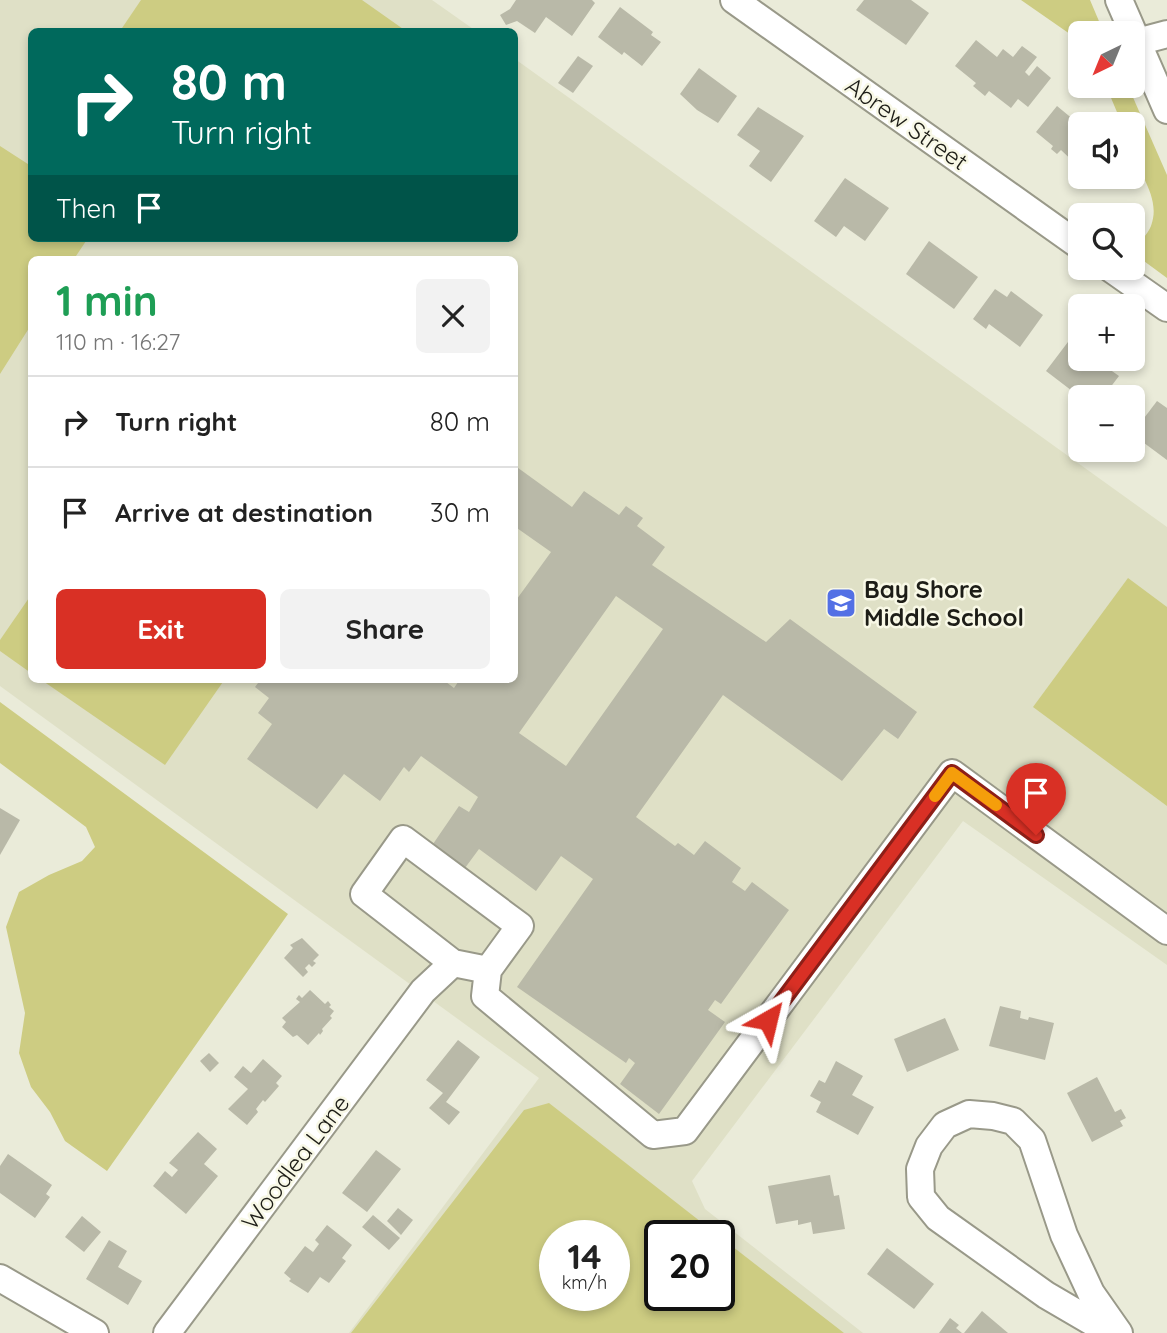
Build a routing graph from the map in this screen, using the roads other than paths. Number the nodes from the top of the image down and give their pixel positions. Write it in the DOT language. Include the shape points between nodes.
graph roads {
  1 [pos="734,0"];
  2 [pos="1119,0"];
  3 [pos="1128,21"];
  4 [pos="1167,34"];
  5 [pos="1145,40"];
  6 [pos="1145,60"];
  7 [pos="1167,110"];
  8 [pos="1068,237"];
  9 [pos="1127,280"];
  10 [pos="1167,308"];
  11 [pos="1167,931"];
  12 [pos="453,963"];
  13 [pos="488,970"];
  14 [pos="0,1278"];
  15 [pos="95,1333"];
  16 [pos="167,1333"];
  17 [pos="1111,1333"];
  18 [pos="1119,1333"];
  1 -- 8 [label="street, Abrew Street"];
  2 -- 3 [label="street"];
  4 -- 5 [label="street"];
  6 -- 7 [label="street"];
  9 -- 10 [label="street"];
  11 -- 13 [label="street" via="952,773 685,1131 653,1135 485,996"];
  12 -- 13 [label="street"];
  12 -- 13 [label="street" via="364,894 402,839 520,926"];
  12 -- 16 [label="street, Woodlea Lane" via="423,991"];
  14 -- 15 [label="street"];
  17 -- 18 [label="street" via="1046,1295 937,1218 921,1197 920,1169 929,1146 945,1125 969,1114 993,1116 1013,1121 1032,1140 1064,1236 1091,1293"];
}
